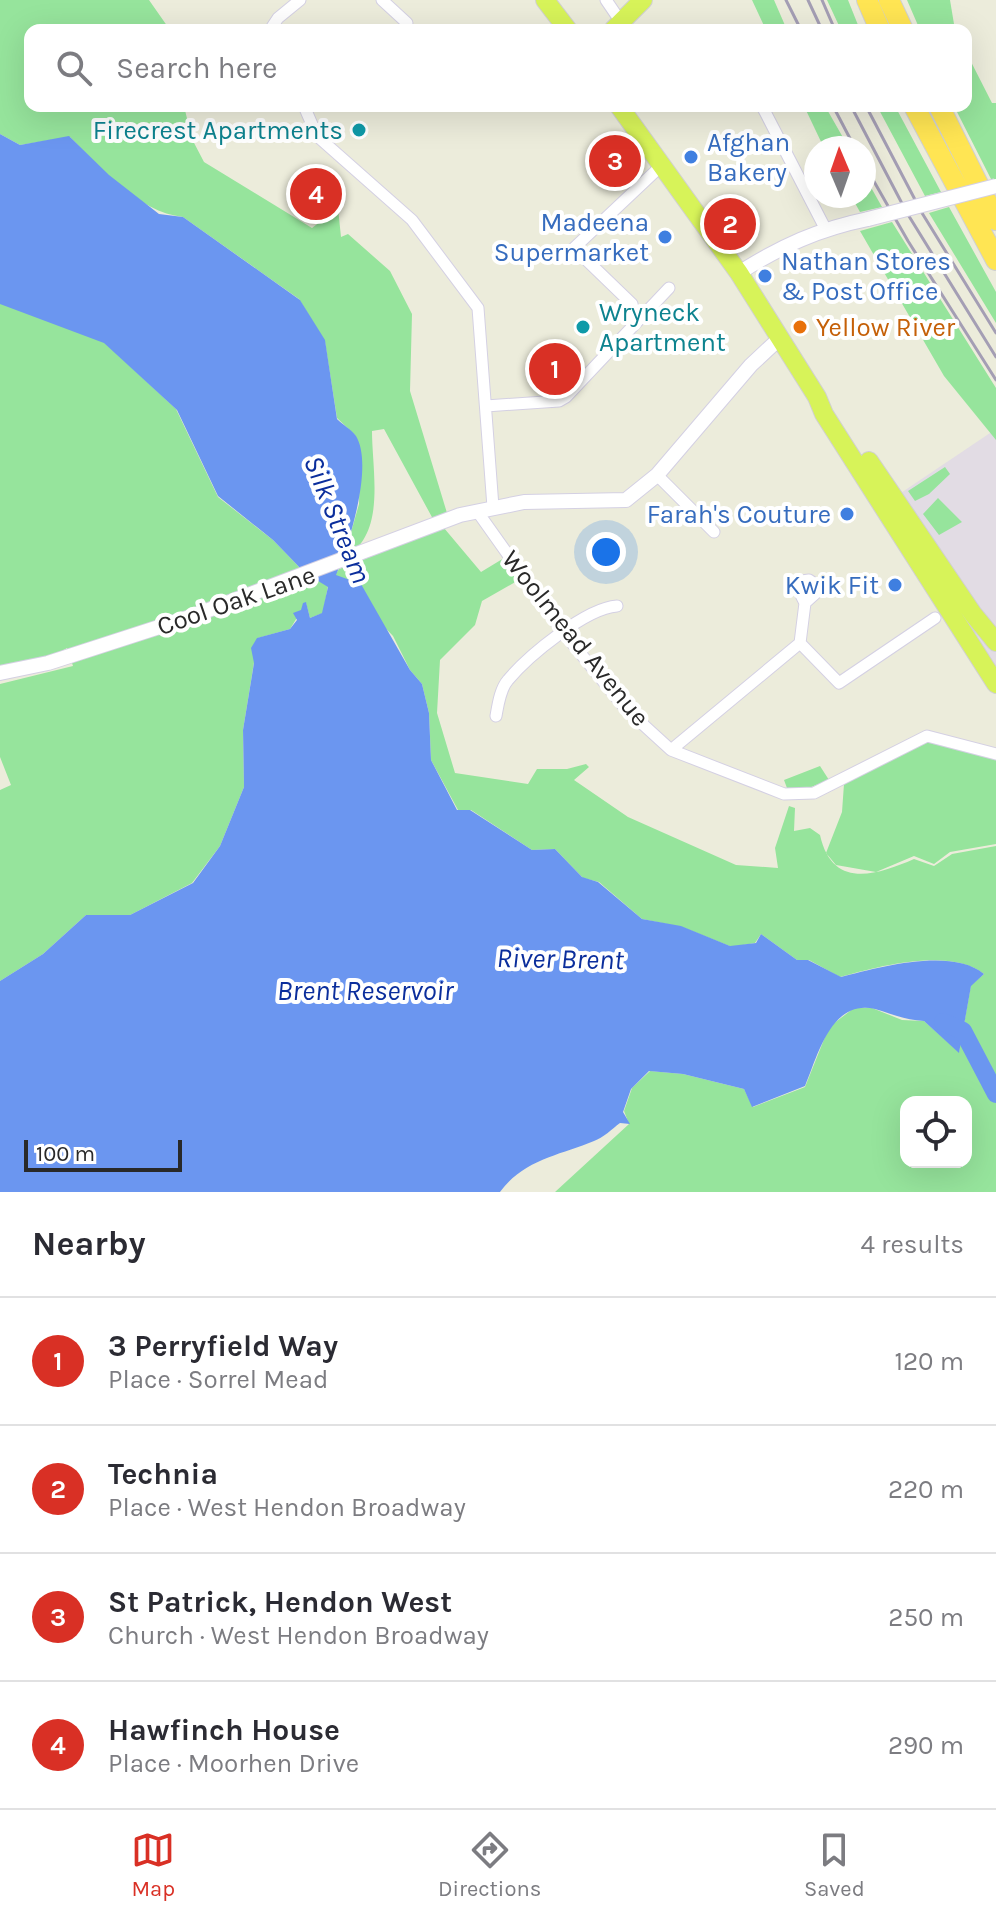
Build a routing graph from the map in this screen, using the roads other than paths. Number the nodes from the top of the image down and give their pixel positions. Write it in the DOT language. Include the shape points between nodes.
graph roads {
  1 [pos="300,0"];
  2 [pos="382,0"];
  3 [pos="545,0"];
  4 [pos="606,0"];
  5 [pos="643,0"];
  6 [pos="867,0"];
  7 [pos="889,0"];
  8 [pos="407,23"];
  9 [pos="275,24"];
  10 [pos="563,24"];
  11 [pos="616,24"];
  12 [pos="619,24"];
  13 [pos="877,24"];
  14 [pos="900,24"];
  15 [pos="307,112"];
  16 [pos="623,112"];
  17 [pos="765,112"];
  18 [pos="917,112"];
  19 [pos="942,112"];
  20 [pos="662,165"];
  21 [pos="996,186"];
  22 [pos="996,220"];
  23 [pos="825,228"];
  24 [pos="996,260"];
  25 [pos="739,273"];
  26 [pos="669,288"];
  27 [pos="636,321"];
  28 [pos="780,338"];
  29 [pos="486,406"];
  30 [pos="657,475"];
  31 [pos="493,507"];
  32 [pos="477,511"];
  33 [pos="714,532"];
  34 [pos="805,603"];
  35 [pos="617,606"];
  36 [pos="935,618"];
  37 [pos="965,619"];
  38 [pos="563,632"];
  39 [pos="800,643"];
  40 [pos="996,644"];
  41 [pos="0,673"];
  42 [pos="996,675"];
  43 [pos="996,684"];
  44 [pos="496,716"];
  45 [pos="671,750"];
  46 [pos="996,754"];
  1 -- 9 [label="street"];
  2 -- 8 [label="street"];
  3 -- 10 [label="main road"];
  4 -- 11 [label="street"];
  5 -- 12 [label="main road"];
  6 -- 13 [label="highway"];
  7 -- 14 [label="highway"];
  15 -- 29 [label="street" via="317,136 412,220 478,308"];
  16 -- 20 [label="main road"];
  17 -- 23 [label="street"];
  18 -- 24 [label="highway"];
  19 -- 22 [label="highway"];
  20 -- 25 [label="main road"];
  20 -- 27 [label="street" via="574,248 632,304"];
  21 -- 23 [label="street, bridge"];
  23 -- 25 [label="street"];
  25 -- 28 [label="main road"];
  26 -- 27 [label="street"];
  27 -- 29 [label="street" via="559,401"];
  28 -- 30 [label="street, Cool Oak Lane"];
  28 -- 37 [label="main road" via="817,397 842,423"];
  29 -- 31 [label="street"];
  30 -- 31 [label="street, Cool Oak Lane" via="636,495 617,503"];
  30 -- 33 [label="street"];
  31 -- 32 [label="street, Cool Oak Lane"];
  32 -- 38 [label="street, Woolmead Avenue"];
  32 -- 41 [label="street, Cool Oak Lane" via="76,654"];
  34 -- 39 [label="street"];
  35 -- 38 [label="street" via="603,607"];
  36 -- 39 [label="street" via="839,683"];
  37 -- 40 [label="main road"];
  37 -- 42 [label="main road"];
  37 -- 43 [label="main road"];
  38 -- 44 [label="street" via="506,682"];
  38 -- 45 [label="street, Woolmead Avenue" via="625,708"];
  39 -- 45 [label="street"];
  45 -- 46 [label="street, Woolmead Avenue" via="784,794 814,793 927,736"];
}
